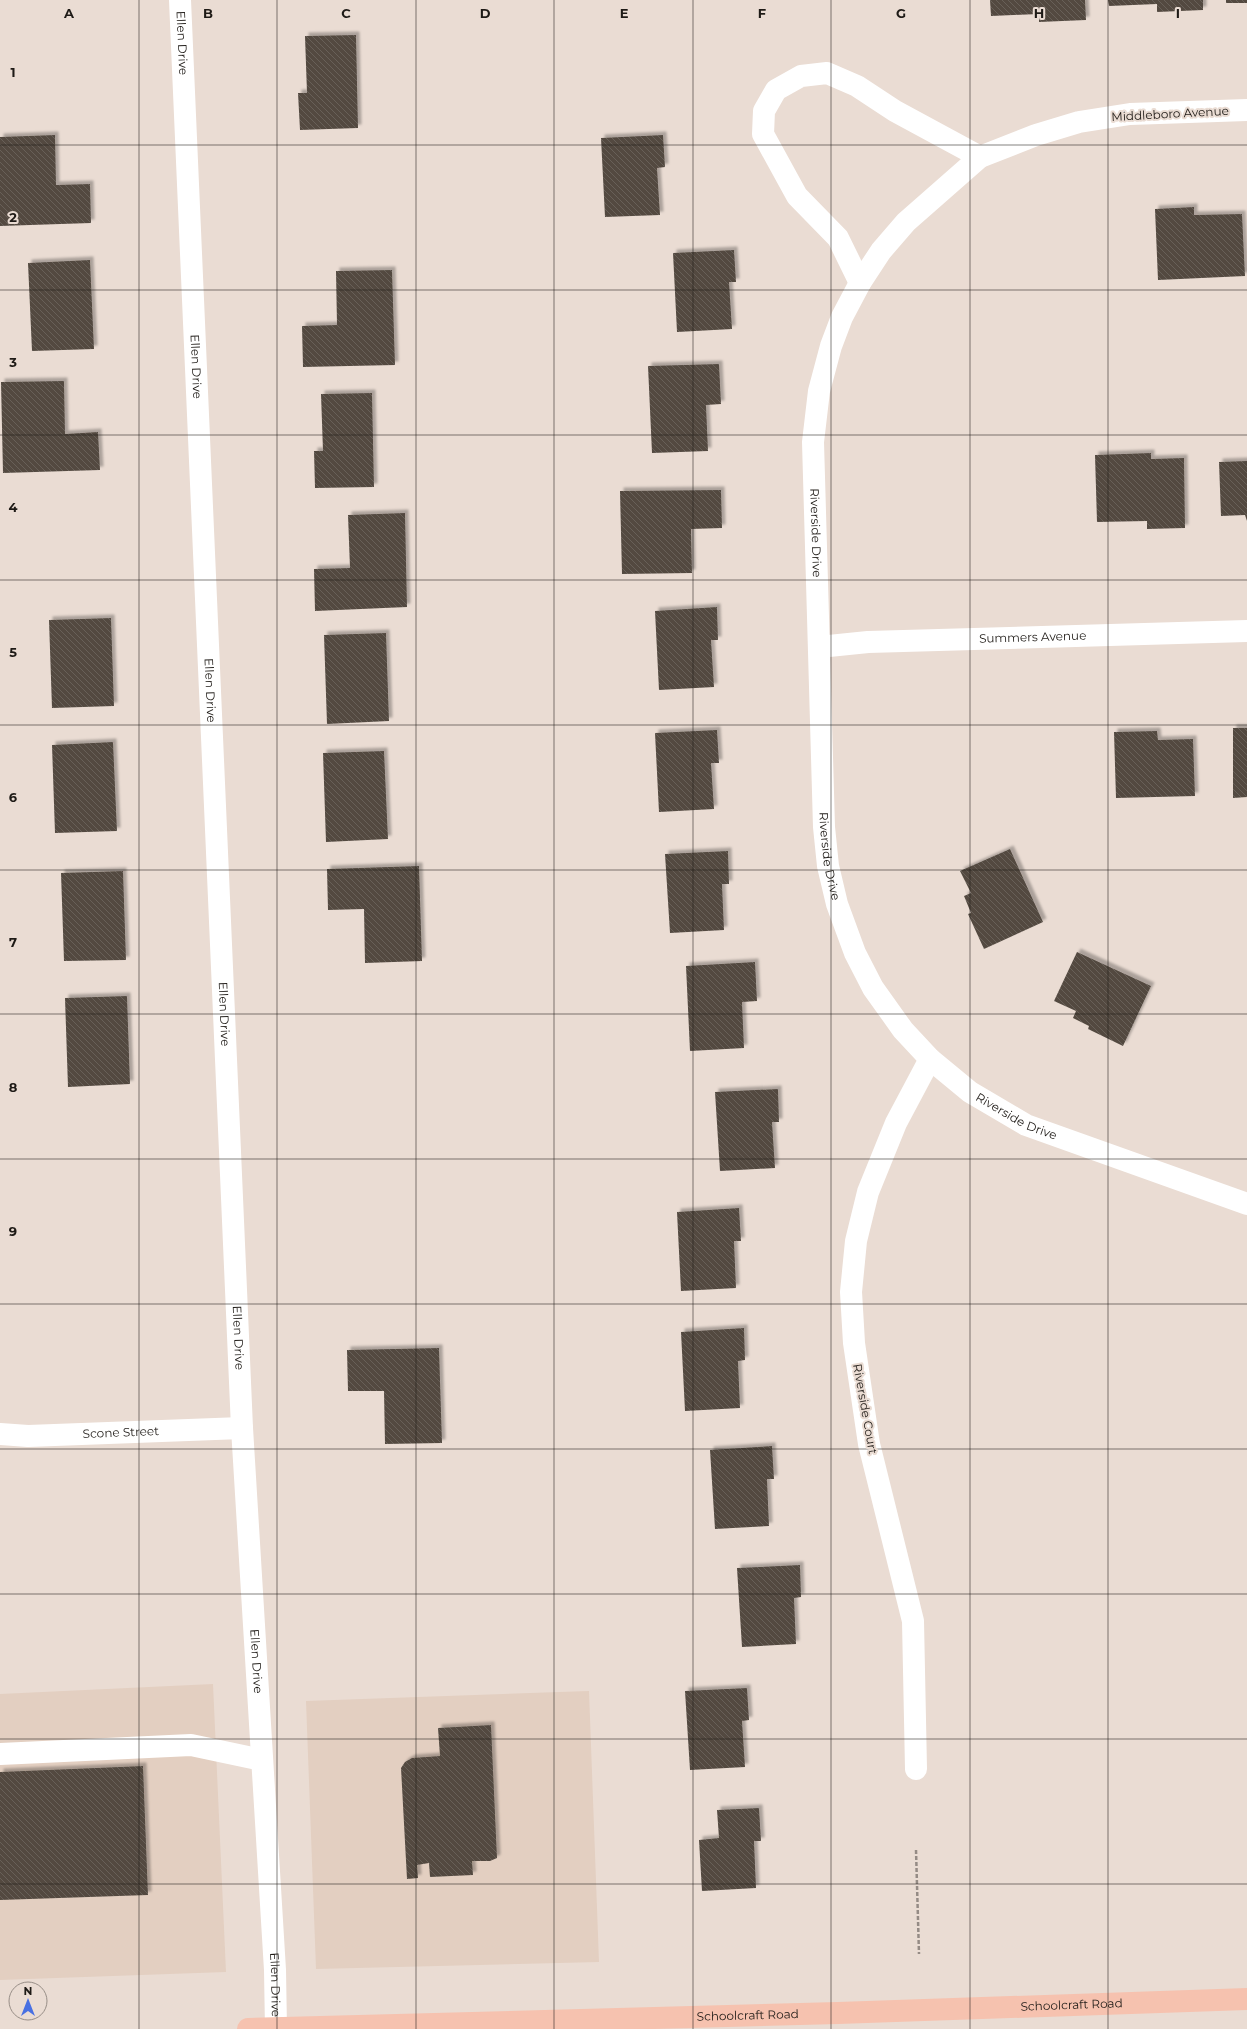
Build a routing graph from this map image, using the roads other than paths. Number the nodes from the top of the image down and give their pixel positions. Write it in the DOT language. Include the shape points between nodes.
graph roads {
  1 [pos="180,0"];
  2 [pos="1247,110"];
  3 [pos="980,157"];
  4 [pos="906,222"];
  5 [pos="860,283"];
  6 [pos="1247,631"];
  7 [pos="819,647"];
  8 [pos="930,1059"];
  9 [pos="1247,1204"];
  10 [pos="242,1428"];
  11 [pos="0,1434"];
  12 [pos="0,1754"];
  13 [pos="262,1760"];
  14 [pos="916,1769"];
  15 [pos="1247,1999"];
  16 [pos="276,2028"];
  17 [pos="248,2029"];
  1 -- 10 [label="street, Ellen Drive"];
  2 -- 3 [label="street, Middleboro Avenue" via="1130,114 1079,122 1036,135"];
  3 -- 4 [label="street, Middleboro Avenue"];
  3 -- 5 [label="street" via="895,111 857,86 827,73 801,76 776,90 764,111 763,134 797,196 838,238"];
  4 -- 5 [label="street, Riverside Drive" via="881,251"];
  5 -- 7 [label="street, Riverside Drive" via="830,346 818,390 812,442"];
  6 -- 7 [label="street, Summers Avenue" via="868,642"];
  7 -- 8 [label="street, Riverside Drive" via="824,827 828,866 837,904 855,953 873,988 903,1030"];
  8 -- 9 [label="street, Riverside Drive" via="970,1092 1026,1125"];
  8 -- 14 [label="street, Riverside Court" via="896,1124 868,1192 856,1241 851,1292 854,1343 869,1444 913,1621"];
  10 -- 11 [label="street, Scone Street" via="28,1436"];
  10 -- 13 [label="street, Ellen Drive"];
  12 -- 13 [label="street" via="191,1745"];
  13 -- 16 [label="street, Ellen Drive" via="275,1970"];
  15 -- 16 [label="main road, Schoolcraft Road" via="838,2014"];
  16 -- 17 [label="main road, Schoolcraft Road"];
}
